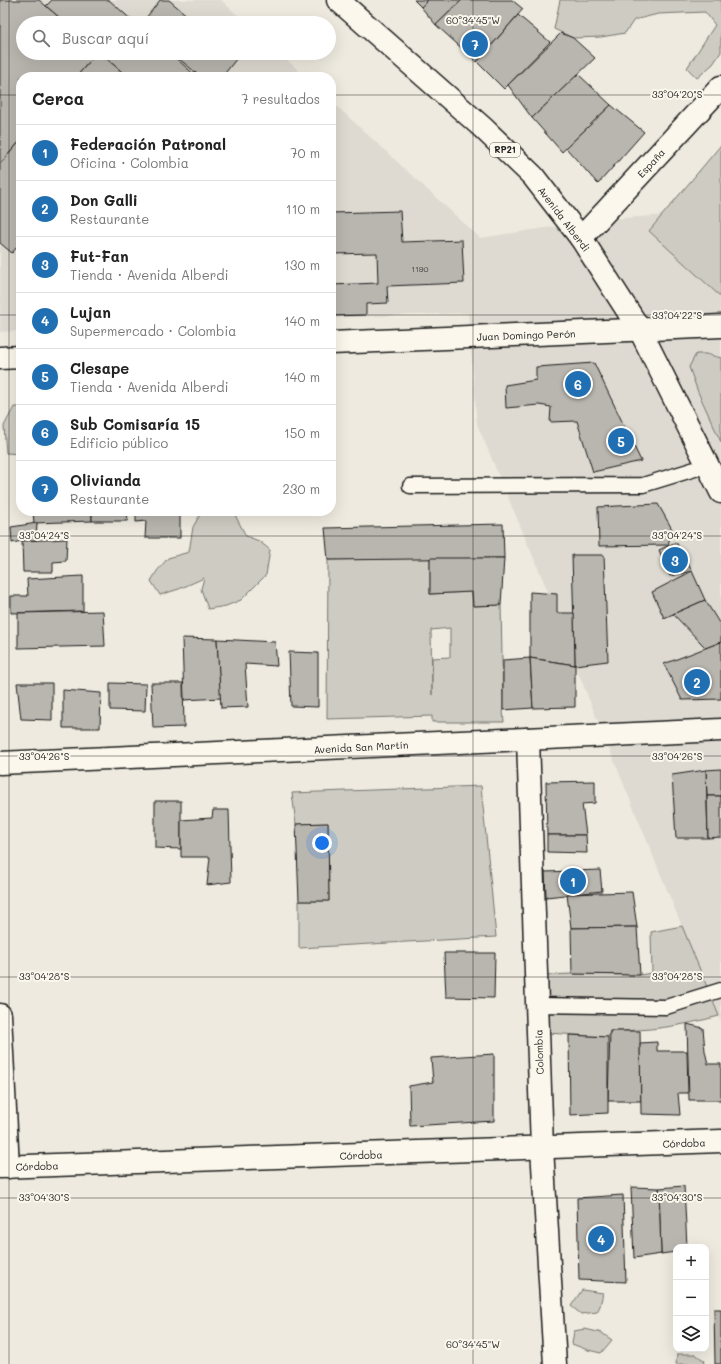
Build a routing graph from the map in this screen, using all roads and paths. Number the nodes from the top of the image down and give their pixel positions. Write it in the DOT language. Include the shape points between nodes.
graph roads {
  1 [pos="338,0"];
  2 [pos="721,87"];
  3 [pos="581,238"];
  4 [pos="721,326"];
  5 [pos="640,330"];
  6 [pos="336,343"];
  7 [pos="16,357"];
  8 [pos="0,358"];
  9 [pos="708,465"];
  10 [pos="410,486"];
  11 [pos="721,492"];
  12 [pos="721,730"];
  13 [pos="528,739"];
  14 [pos="0,763"];
  15 [pos="721,990"];
  16 [pos="537,1005"];
  17 [pos="0,1015"];
  18 [pos="721,1141"];
  19 [pos="542,1148"];
  20 [pos="4,1167"];
  21 [pos="555,1364"];
  1 -- 3 [label="street, Avenida Alberdi / RP21" via="482,127 533,176"];
  2 -- 3 [label="street, España"];
  3 -- 5 [label="street, Avenida Alberdi / RP21"];
  4 -- 5 [label="street, Juan Domingo Perón"];
  5 -- 6 [label="street, Juan Domingo Perón"];
  5 -- 9 [label="street, Avenida Alberdi / RP21"];
  7 -- 8 [label="street"];
  9 -- 10 [label="lane" via="643,485"];
  9 -- 11 [label="street, Avenida Alberdi / RP21"];
  12 -- 13 [label="street, Avenida San Martín"];
  13 -- 14 [label="street, Avenida San Martín"];
  13 -- 16 [label="street, Colombia"];
  15 -- 16 [label="lane" via="666,1007"];
  16 -- 19 [label="street, Colombia"];
  17 -- 20 [label="street"];
  18 -- 19 [label="street, Córdoba"];
  19 -- 20 [label="street, Córdoba"];
  19 -- 21 [label="street, Colombia"];
}
